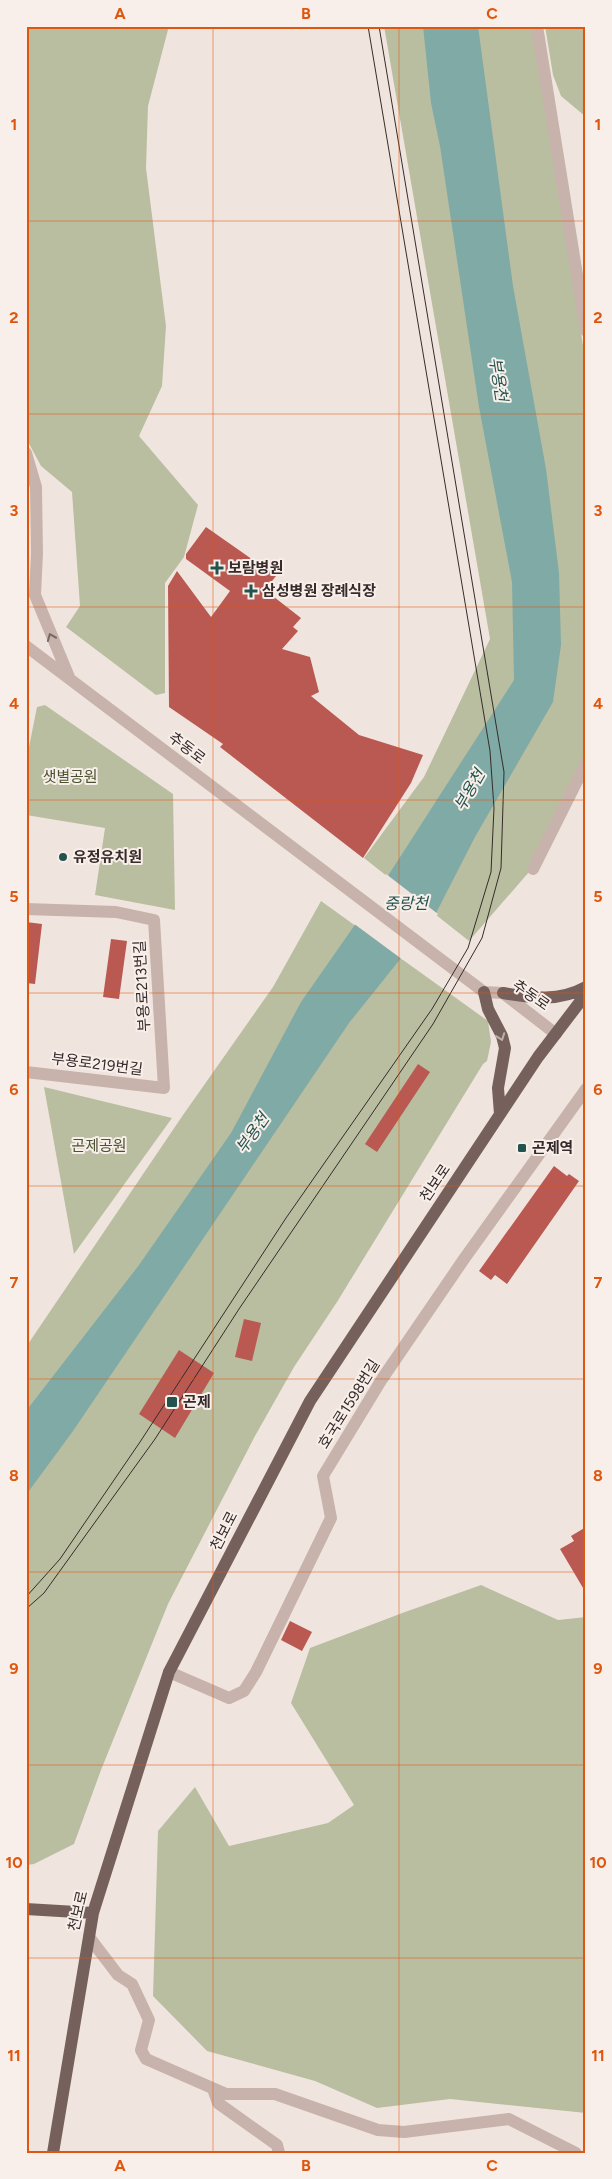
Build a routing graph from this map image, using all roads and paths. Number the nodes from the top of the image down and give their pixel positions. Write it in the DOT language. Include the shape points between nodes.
graph roads {
  1 [pos="537,26"];
  2 [pos="586,331"];
  3 [pos="26,453"];
  4 [pos="31,599"];
  5 [pos="26,646"];
  6 [pos="70,679"];
  7 [pos="586,763"];
  8 [pos="533,869"];
  9 [pos="26,909"];
  10 [pos="586,987"];
  11 [pos="484,992"];
  12 [pos="503,993"];
  13 [pos="586,994"];
  14 [pos="556,1034"];
  15 [pos="26,1072"];
  16 [pos="164,1088"];
  17 [pos="586,1089"];
  18 [pos="500,1114"];
  19 [pos="169,1672"];
  20 [pos="26,1909"];
  21 [pos="93,1913"];
  22 [pos="89,1937"];
  23 [pos="213,2089"];
  24 [pos="53,2153"];
  25 [pos="278,2153"];
  26 [pos="576,2153"];
  1 -- 2 [label="street"];
  3 -- 4 [label="street" via="36,488 37,553"];
  6 -- 4 [label="street, one-way"];
  5 -- 6 [label="street, 추동로"];
  6 -- 11 [label="street, 추동로"];
  7 -- 8 [label="street"];
  9 -- 16 [label="street, 부용로213번길" via="116,912 154,920"];
  10 -- 12 [label="main road" via="572,995 550,998"];
  11 -- 12 [label="street, 추동로"];
  11 -- 18 [label="main road, one-way" via="505,1048 498,1088"];
  12 -- 14 [label="street, 추동로"];
  13 -- 14 [label="main road, 천보로"];
  14 -- 18 [label="main road, 천보로"];
  15 -- 16 [label="street, 부용로219번길"];
  17 -- 19 [label="street, 호국로1598번길" via="399,1355 323,1476 331,1518 244,1691 228,1698"];
  18 -- 19 [label="main road, 천보로" via="310,1401"];
  19 -- 21 [label="main road, 천보로"];
  20 -- 21 [label="main road"];
  21 -- 22 [label="main road, 천보로"];
  22 -- 23 [label="street" via="118,1974 132,1984 149,2020 141,2050 146,2059"];
  22 -- 24 [label="main road, 천보로"];
  23 -- 25 [label="street" via="218,2103 277,2145"];
  23 -- 26 [label="street" via="226,2094 275,2094 378,2130 404,2132 509,2118"];
}
